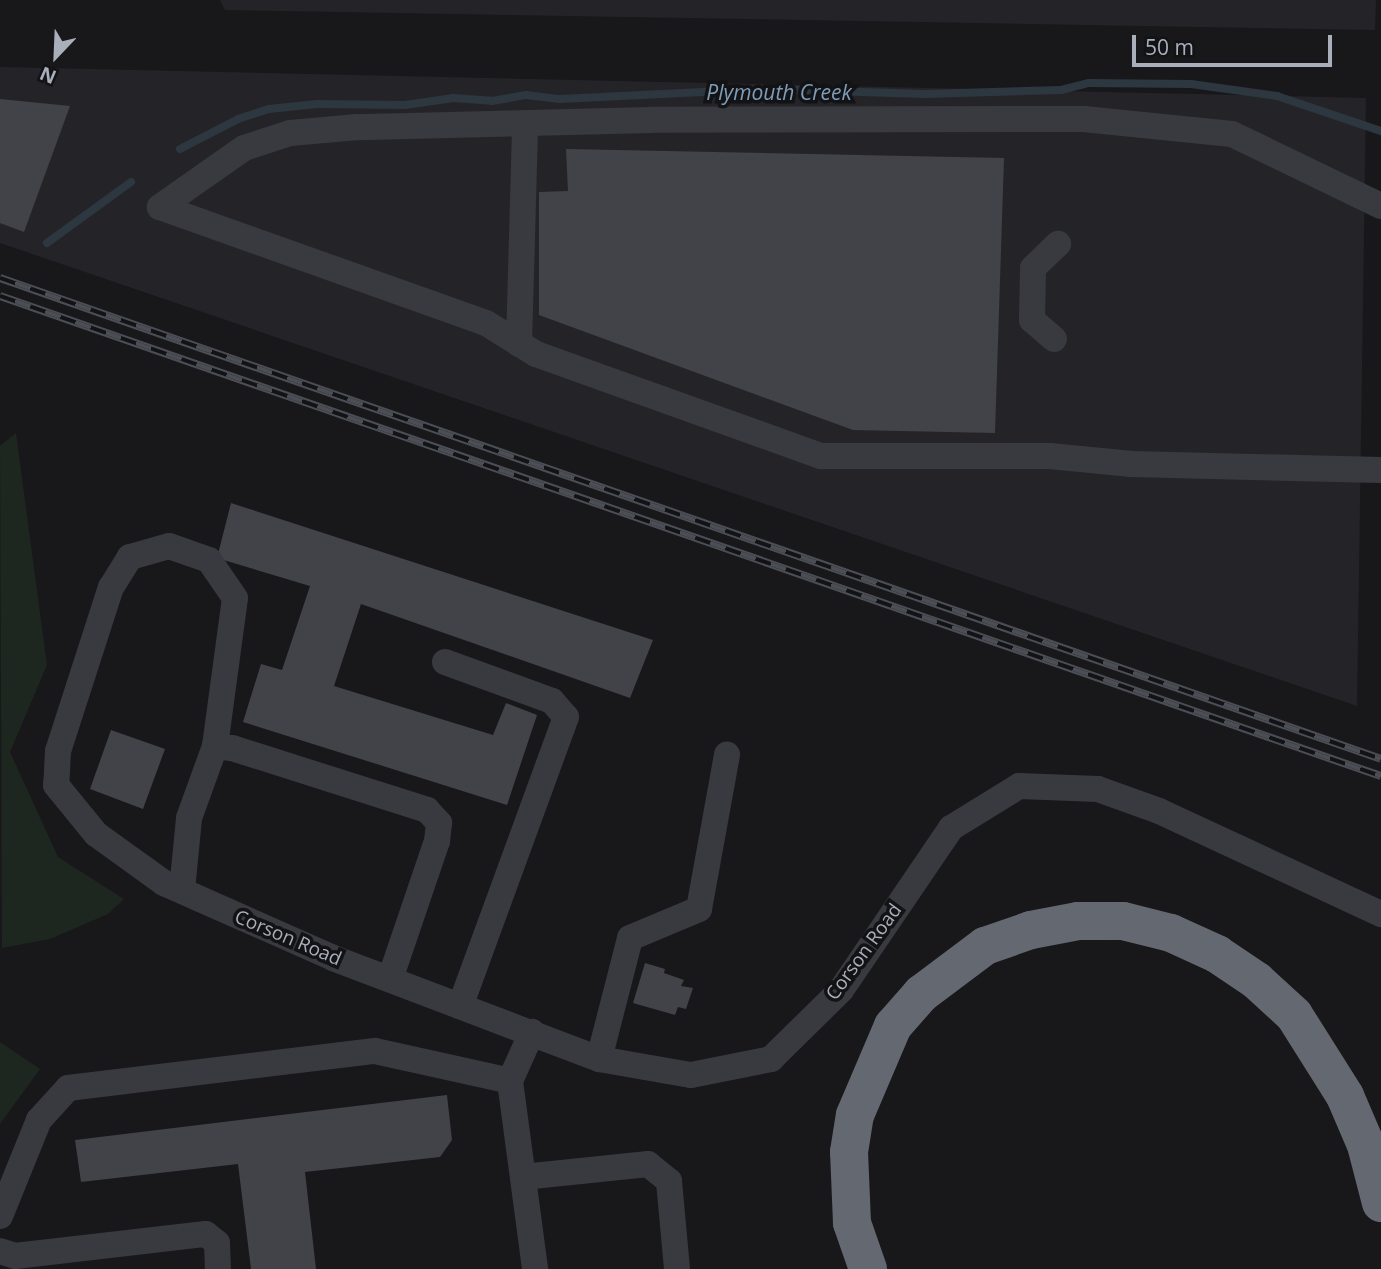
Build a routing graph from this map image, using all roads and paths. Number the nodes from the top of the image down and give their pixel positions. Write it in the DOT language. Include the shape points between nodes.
graph roads {
  1 [pos="525,125"];
  2 [pos="1381,206"];
  3 [pos="1058,244"];
  4 [pos="1054,339"];
  5 [pos="519,344"];
  6 [pos="1381,470"];
  7 [pos="445,662"];
  8 [pos="215,746"];
  9 [pos="727,755"];
  10 [pos="173,886"];
  11 [pos="1381,914"];
  12 [pos="390,979"];
  13 [pos="460,1006"];
  14 [pos="532,1032"];
  15 [pos="599,1059"];
  16 [pos="510,1081"];
  17 [pos="523,1177"];
  18 [pos="1381,1203"];
  19 [pos="0,1216"];
  20 [pos="0,1251"];
  21 [pos="218,1269"];
  22 [pos="535,1269"];
  23 [pos="677,1269"];
  24 [pos="868,1269"];
  1 -- 2 [label="street" via="1084,119 1179,125 1232,134"];
  1 -- 5 [label="street"];
  1 -- 5 [label="street" via="357,127 290,133 244,148 160,207 486,323"];
  3 -- 4 [label="street" via="1033,268 1032,320"];
  5 -- 6 [label="street" via="821,456 1049,456 1132,464"];
  7 -- 13 [label="street" via="552,701 566,718"];
  8 -- 10 [label="street, Corson Road"];
  8 -- 10 [label="street, Corson Road" via="235,598 209,560 169,546 130,557 106,600 58,751 56,785 96,834"];
  8 -- 12 [label="street" via="427,810 439,823"];
  9 -- 15 [label="street" via="699,909 630,938"];
  10 -- 12 [label="street, Corson Road" via="245,922"];
  11 -- 15 [label="street, Corson Road" via="1159,811 1098,789 1019,786 951,828 841,990 771,1059 691,1075"];
  12 -- 13 [label="street, Corson Road"];
  13 -- 14 [label="street, Corson Road"];
  14 -- 15 [label="street, Corson Road"];
  14 -- 16 [label="street"];
  16 -- 17 [label="street"];
  16 -- 19 [label="street" via="375,1051 68,1088 39,1120"];
  17 -- 22 [label="street"];
  17 -- 23 [label="street" via="648,1164 669,1181"];
  18 -- 24 [label="highway" via="1366,1145 1345,1096 1294,1016 1257,981 1217,954 1171,933 1123,921 1078,921 1031,929 985,946 921,994 893,1026 855,1115 849,1152 852,1223"];
  20 -- 21 [label="street" via="15,1256 206,1234 216,1242"];
}
